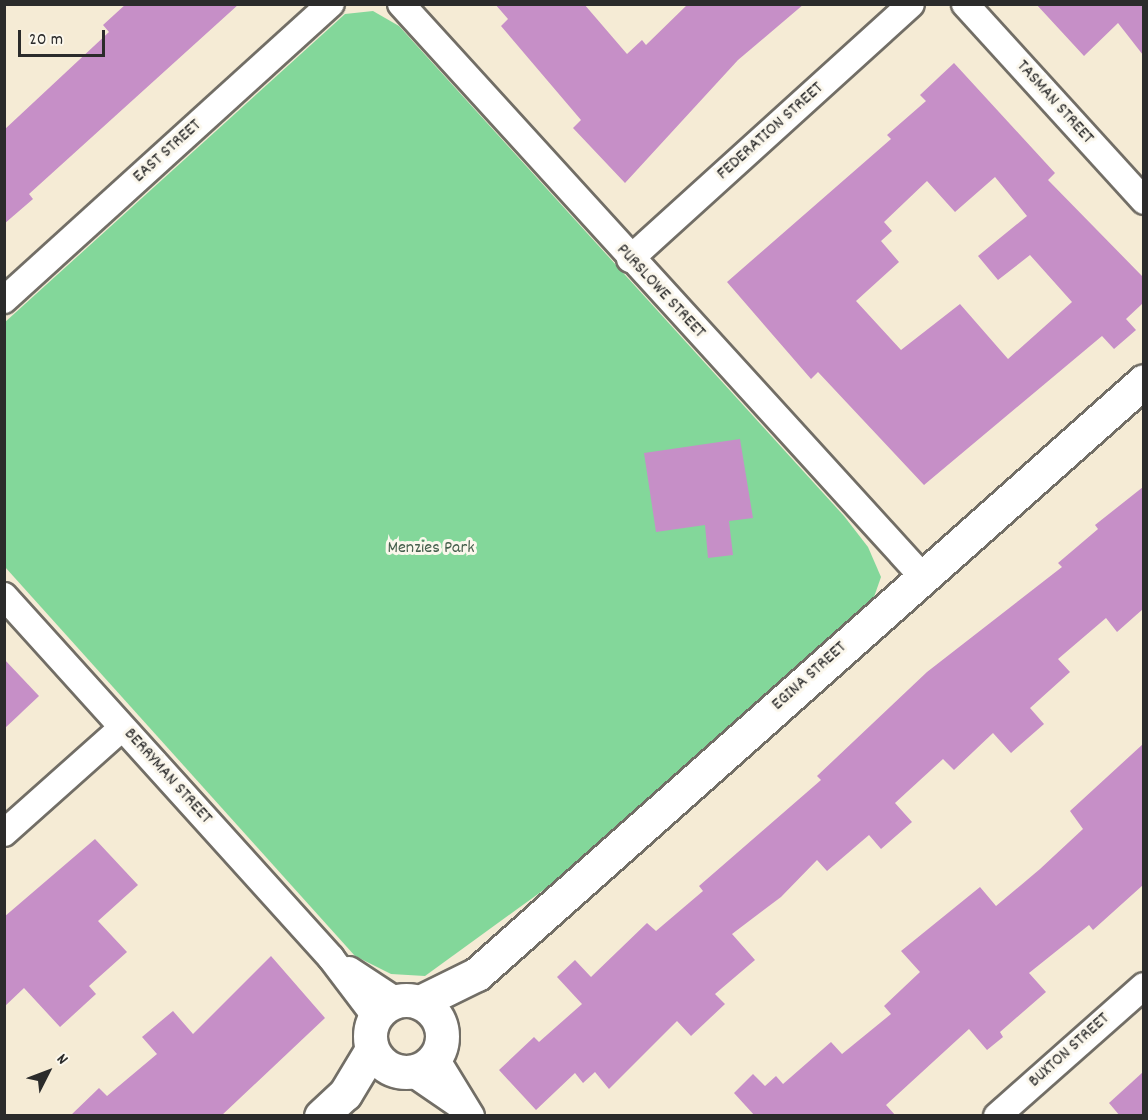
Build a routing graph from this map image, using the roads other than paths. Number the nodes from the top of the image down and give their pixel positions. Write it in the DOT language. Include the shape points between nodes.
graph roads {
  1 [pos="332,4"];
  2 [pos="401,4"];
  3 [pos="911,4"];
  4 [pos="965,4"];
  5 [pos="1143,201"];
  6 [pos="630,259"];
  7 [pos="4,300"];
  8 [pos="1143,381"];
  9 [pos="922,577"];
  10 [pos="4,596"];
  11 [pos="122,728"];
  12 [pos="4,833"];
  13 [pos="477,974"];
  14 [pos="1143,986"];
  15 [pos="396,1006"];
  16 [pos="372,1049"];
  17 [pos="421,1059"];
  18 [pos="345,1094"];
  19 [pos="468,1112"];
  20 [pos="321,1116"];
  21 [pos="997,1116"];
  1 -- 7 [label="street, EAST STREET"];
  2 -- 6 [label="street, PURSLOWE STREET"];
  3 -- 6 [label="street, FEDERATION STREET"];
  4 -- 5 [label="street, TASMAN STREET"];
  6 -- 9 [label="street, PURSLOWE STREET"];
  8 -- 9 [label="street, EGINA STREET"];
  9 -- 13 [label="street, EGINA STREET"];
  10 -- 11 [label="street, BERRYMAN STREET"];
  11 -- 12 [label="street"];
  11 -- 15 [label="street, BERRYMAN STREET" via="331,958"];
  13 -- 15 [label="street, EGINA STREET"];
  13 -- 17 [label="street, EGINA STREET"];
  14 -- 21 [label="street, BUXTON STREET"];
  15 -- 16 [label="street"];
  15 -- 17 [label="street, BERRYMAN STREET" via="435,1014"];
  16 -- 17 [label="street, BERRYMAN STREET"];
  16 -- 18 [label="street"];
  17 -- 18 [label="street"];
  17 -- 19 [label="street, BERRYMAN STREET"];
  18 -- 20 [label="street"];
}
